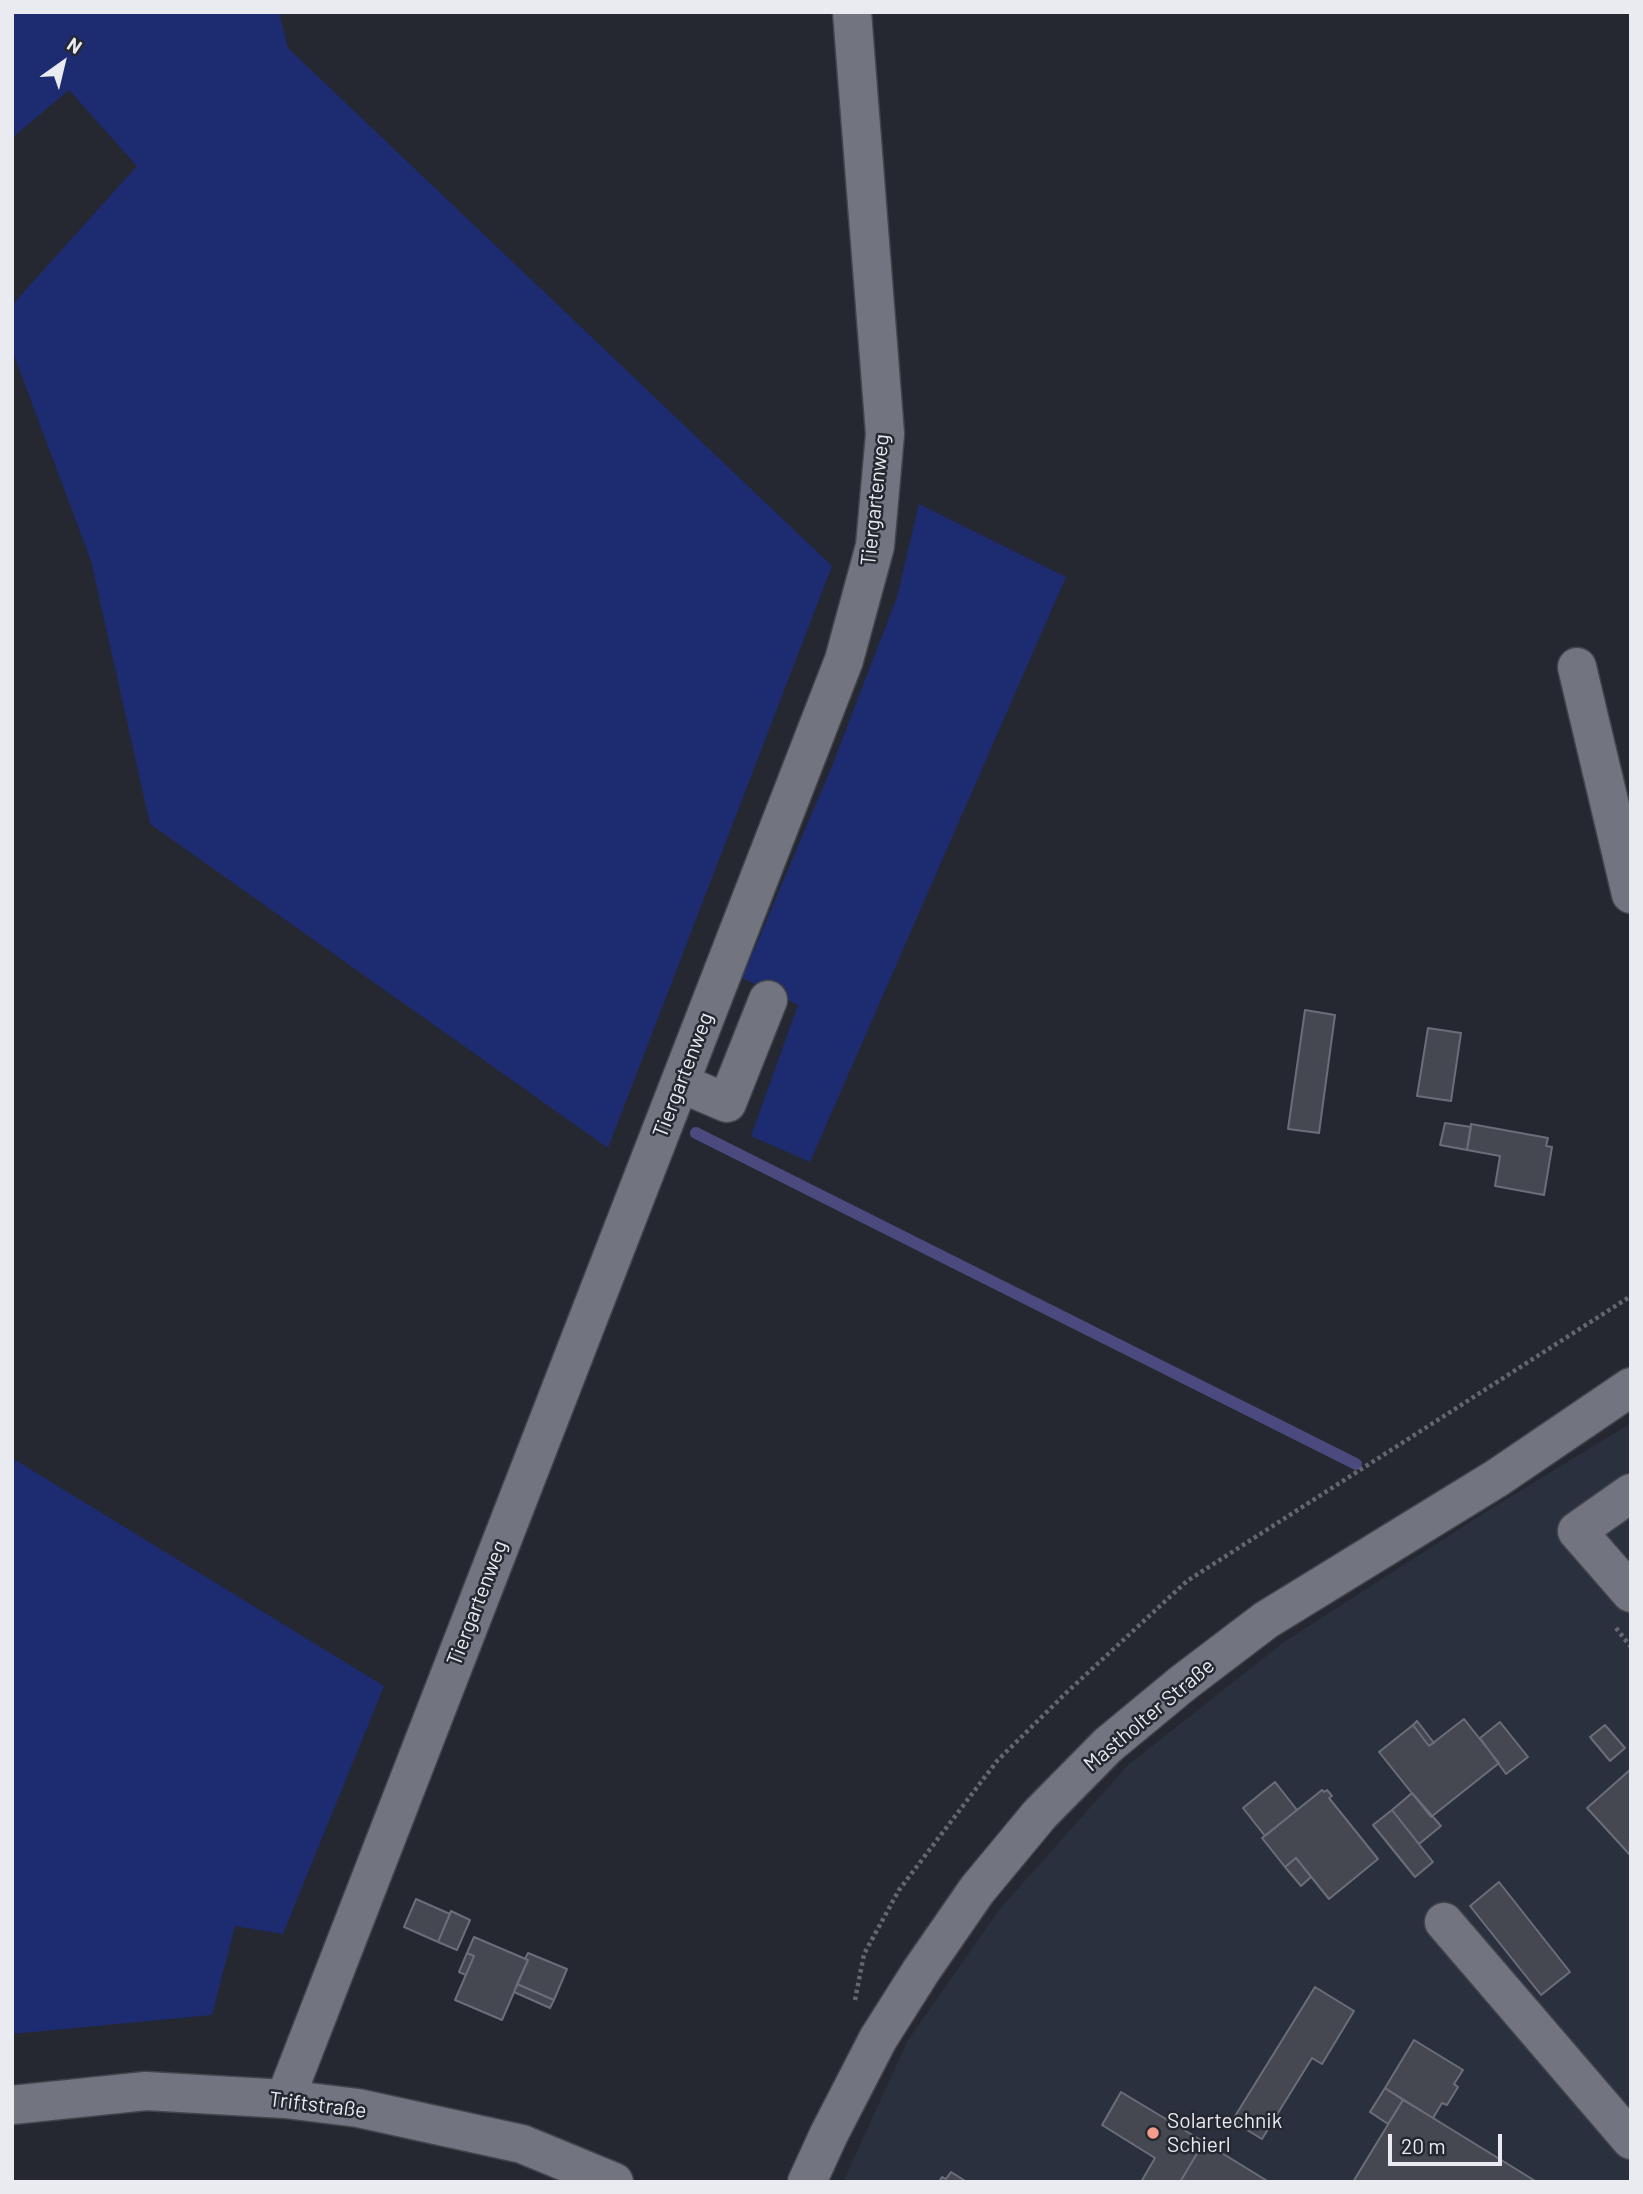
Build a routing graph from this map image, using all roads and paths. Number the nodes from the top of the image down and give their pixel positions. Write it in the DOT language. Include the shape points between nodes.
graph roads {
  1 [pos="852,12"];
  2 [pos="1577,667"];
  3 [pos="1631,894"];
  4 [pos="768,1000"];
  5 [pos="680,1083"];
  6 [pos="1631,1387"];
  7 [pos="1631,1493"];
  8 [pos="1631,1594"];
  9 [pos="1444,1922"];
  10 [pos="285,2099"];
  11 [pos="12,2105"];
  12 [pos="1631,2140"];
  13 [pos="614,2182"];
  14 [pos="807,2182"];
  1 -- 5 [label="street, Tiergartenweg" via="884,434 874,546 844,660"];
  2 -- 3 [label="street"];
  4 -- 5 [label="street" via="727,1103"];
  5 -- 10 [label="street, Tiergartenweg"];
  6 -- 14 [label="street, Mastholter Straße" via="1497,1478 1266,1620 1108,1745 1040,1814 977,1890 921,1970 878,2039"];
  7 -- 8 [label="street" via="1577,1531"];
  9 -- 12 [label="street"];
  10 -- 11 [label="street, Triftstraße" via="146,2091"];
  10 -- 13 [label="street, Triftstraße" via="358,2108 522,2144"];
}
